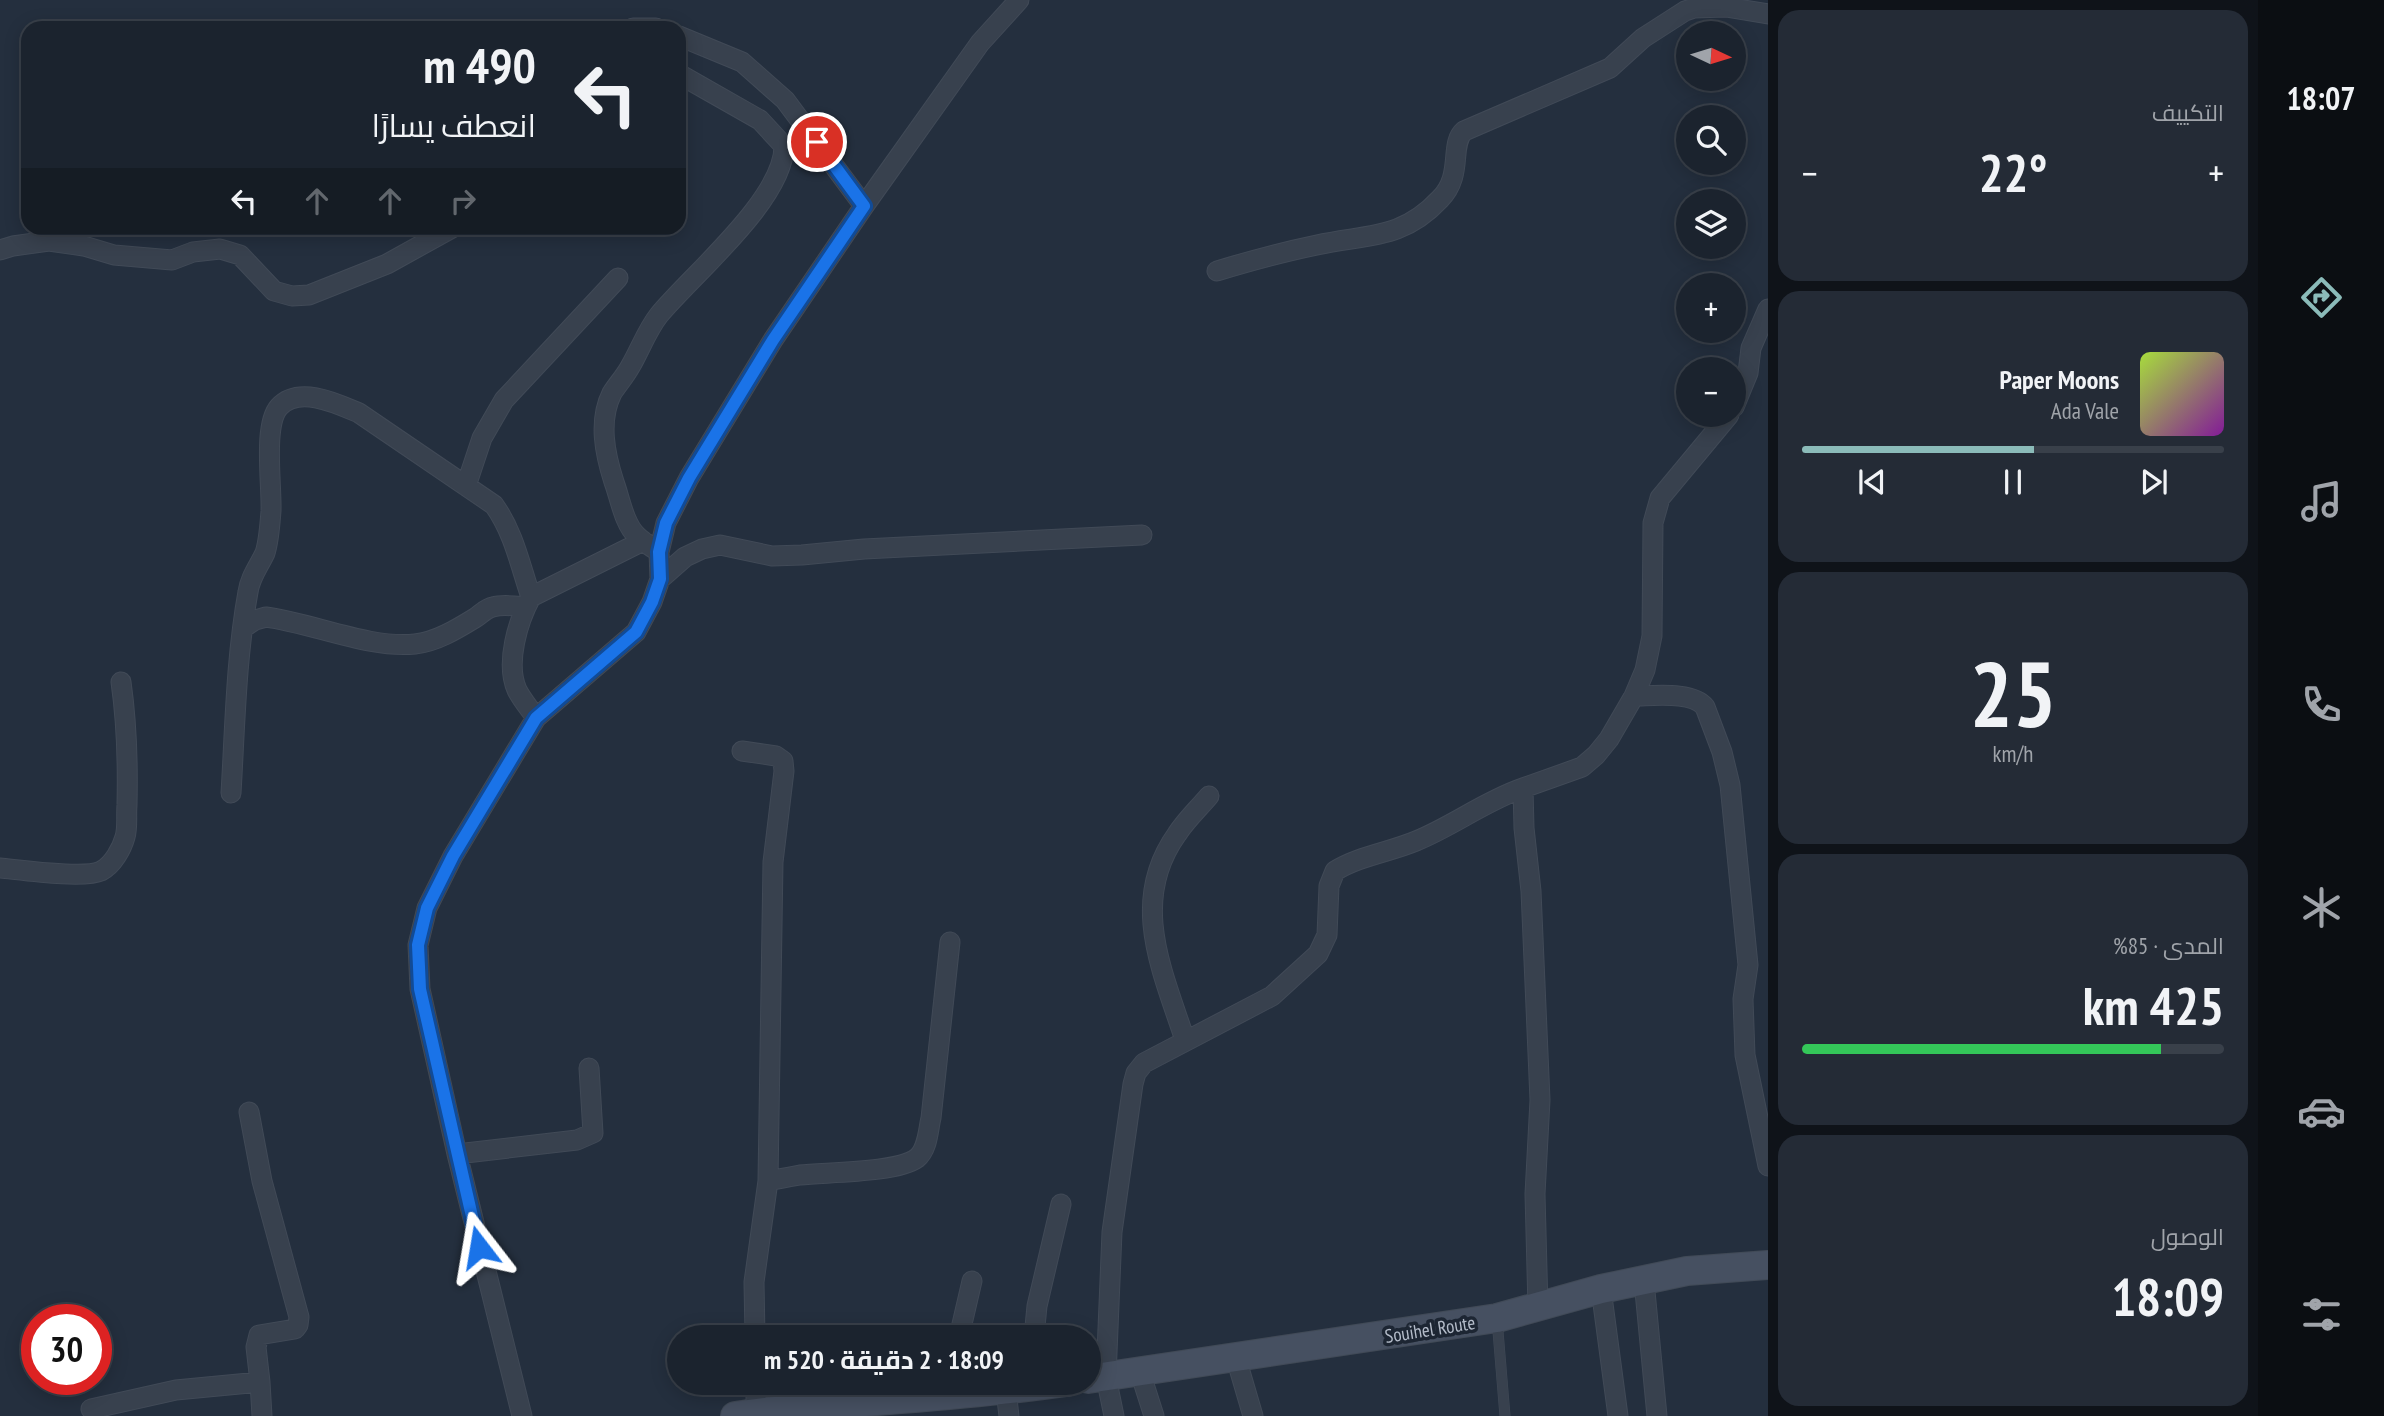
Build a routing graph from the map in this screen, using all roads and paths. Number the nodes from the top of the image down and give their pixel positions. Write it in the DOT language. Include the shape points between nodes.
graph roads {
  1 [pos="1019,0"];
  2 [pos="1768,13"];
  3 [pos="686,39"];
  4 [pos="686,78"];
  5 [pos="864,206"];
  6 [pos="439,235"];
  7 [pos="0,250"];
  8 [pos="1217,271"];
  9 [pos="618,278"];
  10 [pos="1768,309"];
  11 [pos="1746,378"];
  12 [pos="1719,427"];
  13 [pos="466,486"];
  14 [pos="1142,535"];
  15 [pos="651,546"];
  16 [pos="660,579"];
  17 [pos="528,602"];
  18 [pos="243,628"];
  19 [pos="121,682"];
  20 [pos="1634,696"];
  21 [pos="536,718"];
  22 [pos="741,751"];
  23 [pos="1523,788"];
  24 [pos="231,793"];
  25 [pos="1209,796"];
  26 [pos="0,868"];
  27 [pos="950,942"];
  28 [pos="1185,1040"];
  29 [pos="589,1068"];
  30 [pos="249,1112"];
  31 [pos="457,1154"];
  32 [pos="1768,1166"];
  33 [pos="768,1181"];
  34 [pos="1062,1204"];
  35 [pos="1768,1265"];
  36 [pos="972,1281"];
  37 [pos="1644,1281"];
  38 [pos="1601,1289"];
  39 [pos="1538,1308"];
  40 [pos="1497,1318"];
  41 [pos="755,1325"];
  42 [pos="962,1325"];
  43 [pos="1035,1325"];
  44 [pos="1101,1339"];
  45 [pos="1236,1358"];
  46 [pos="1140,1372"];
  47 [pos="1101,1377"];
  48 [pos="260,1382"];
  49 [pos="1101,1387"];
  50 [pos="751,1395"];
  51 [pos="931,1395"];
  52 [pos="891,1408"];
  53 [pos="92,1409"];
  54 [pos="746,1414"];
  55 [pos="262,1416"];
  56 [pos="522,1416"];
  57 [pos="1114,1416"];
  58 [pos="1154,1416"];
  59 [pos="1253,1416"];
  60 [pos="1504,1416"];
  61 [pos="1618,1416"];
  62 [pos="1657,1416"];
  1 -- 5 [label="street" via="981,43"];
  2 -- 8 [label="street" via="1726,6 1685,11 1643,38 1610,68 1464,131 1457,143 1451,187 1408,226"];
  3 -- 5 [label="street" via="742,62 785,100"];
  4 -- 15 [label="street" via="760,120 784,146 784,160 754,211 656,318 611,395 604,440 625,515 635,535"];
  5 -- 15 [label="street" via="773,340"];
  6 -- 7 [label="street" via="376,268 309,295 292,296 274,291 240,255 220,249 172,260 49,242"];
  9 -- 13 [label="street" via="504,400 482,438"];
  10 -- 11 [label="street" via="1751,348"];
  12 -- 20 [label="street" via="1660,498 1653,523 1652,636"];
  13 -- 17 [label="street" via="494,505 506,522"];
  13 -- 18 [label="street" via="359,413 317,398 281,404 271,417 271,512 266,551 248,589"];
  14 -- 16 [label="street" via="772,556 720,545 685,557"];
  15 -- 16 [label="street"];
  15 -- 17 [label="street"];
  16 -- 21 [label="street" via="636,632"];
  17 -- 18 [label="street" via="491,607 452,631 416,644 385,642 266,617"];
  17 -- 21 [label="street" via="512,664 518,690"];
  18 -- 24 [label="street"];
  19 -- 26 [label="street" via="128,734 127,796 125,835 117,854 99,872"];
  20 -- 23 [label="street" via="1609,738 1582,767"];
  20 -- 32 [label="street" via="1700,701 1727,767 1748,965 1743,999 1745,1055"];
  21 -- 31 [label="street" via="453,856 427,908 418,945 420,989"];
  22 -- 33 [label="street" via="776,756 783,761 784,771 773,862"];
  23 -- 28 [label="street" via="1499,796 1419,840 1335,871 1329,886 1327,935 1318,954 1272,996"];
  23 -- 39 [label="street" via="1539,1087 1535,1194"];
  25 -- 28 [label="street" via="1176,834 1152,890 1155,946"];
  27 -- 33 [label="street" via="931,1118 919,1157 886,1167"];
  28 -- 44 [label="street" via="1144,1063 1136,1073"];
  29 -- 31 [label="street" via="593,1133"];
  30 -- 48 [label="street" via="262,1181 299,1317 295,1329 259,1335"];
  31 -- 56 [label="street"];
  33 -- 41 [label="street" via="754,1282"];
  34 -- 43 [label="street"];
  35 -- 37 [label="main road, Souihel Route" via="1687,1271"];
  36 -- 42 [label="street"];
  37 -- 38 [label="main road, Souihel Route"];
  37 -- 62 [label="street"];
  38 -- 39 [label="main road, Souihel Route"];
  38 -- 61 [label="street"];
  39 -- 40 [label="main road, Souihel Route"];
  40 -- 45 [label="main road, Souihel Route"];
  40 -- 60 [label="lane"];
  45 -- 46 [label="main road, Souihel Route"];
  45 -- 59 [label="street"];
  46 -- 47 [label="main road, Souihel Route"];
  46 -- 58 [label="street"];
  48 -- 53 [label="street" via="176,1390"];
  48 -- 55 [label="street"];
  49 -- 57 [label="street"];
  50 -- 54 [label="street"];
  51 -- 52 [label="main road"];
  52 -- 54 [label="main road" via="806,1405"];
}
